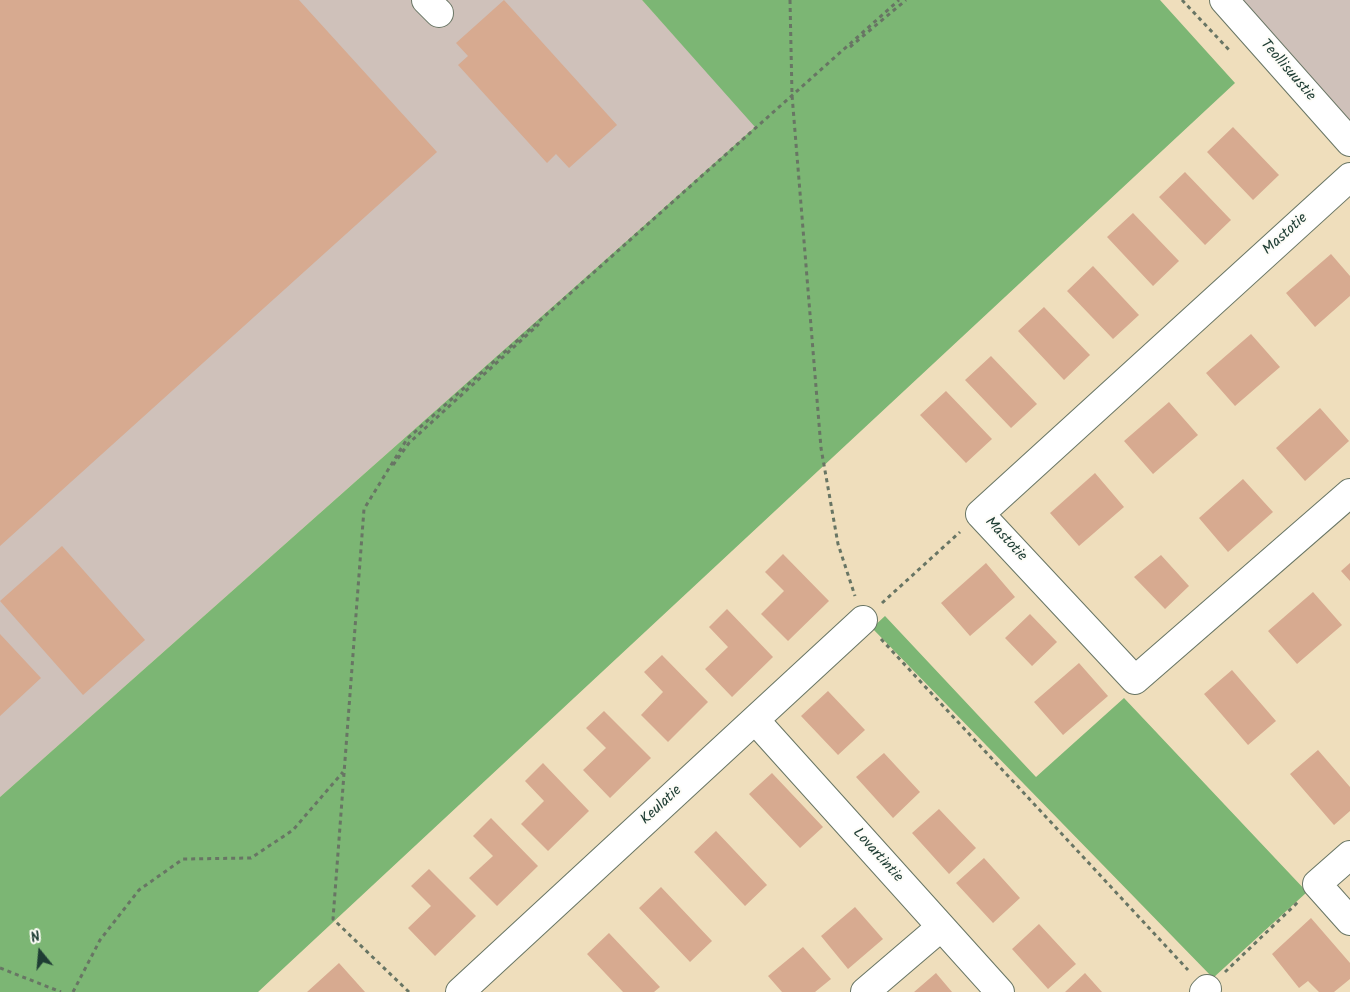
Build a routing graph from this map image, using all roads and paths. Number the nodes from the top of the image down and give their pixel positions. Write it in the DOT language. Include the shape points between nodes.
graph roads {
  1 [pos="790,0"];
  2 [pos="900,0"];
  3 [pos="906,0"];
  4 [pos="1224,0"];
  5 [pos="792,95"];
  6 [pos="1350,142"];
  7 [pos="1350,177"];
  8 [pos="1350,492"];
  9 [pos="980,514"];
  10 [pos="863,620"];
  11 [pos="755,720"];
  12 [pos="344,771"];
  13 [pos="1350,855"];
  14 [pos="1316,884"];
  15 [pos="1350,921"];
  16 [pos="941,927"];
  17 [pos="0,968"];
  18 [pos="1205,991"];
  19 [pos="61,992"];
  20 [pos="73,992"];
  21 [pos="408,992"];
  22 [pos="460,992"];
  23 [pos="865,992"];
  24 [pos="1000,992"];
  1 -- 5 [label="path"];
  2 -- 5 [label="path"];
  3 -- 5 [label="path"];
  4 -- 6 [label="street, Teollisuustie"];
  5 -- 10 [label="path" via="821,448 838,544"];
  5 -- 12 [label="path" via="407,440 364,509"];
  7 -- 9 [label="street, Mastotie"];
  8 -- 9 [label="street, Mastotie" via="1135,680"];
  9 -- 10 [label="path"];
  10 -- 11 [label="street, Keulatie"];
  10 -- 18 [label="path"];
  11 -- 16 [label="street, Lovartintie"];
  11 -- 22 [label="street, Keulatie"];
  12 -- 20 [label="path" via="294,830 251,858 183,858 139,890 100,940"];
  12 -- 21 [label="path" via="333,919"];
  13 -- 14 [label="street"];
  14 -- 15 [label="street"];
  14 -- 18 [label="path"];
  16 -- 23 [label="street"];
  16 -- 24 [label="street, Lovartintie"];
  17 -- 19 [label="path"];
}
